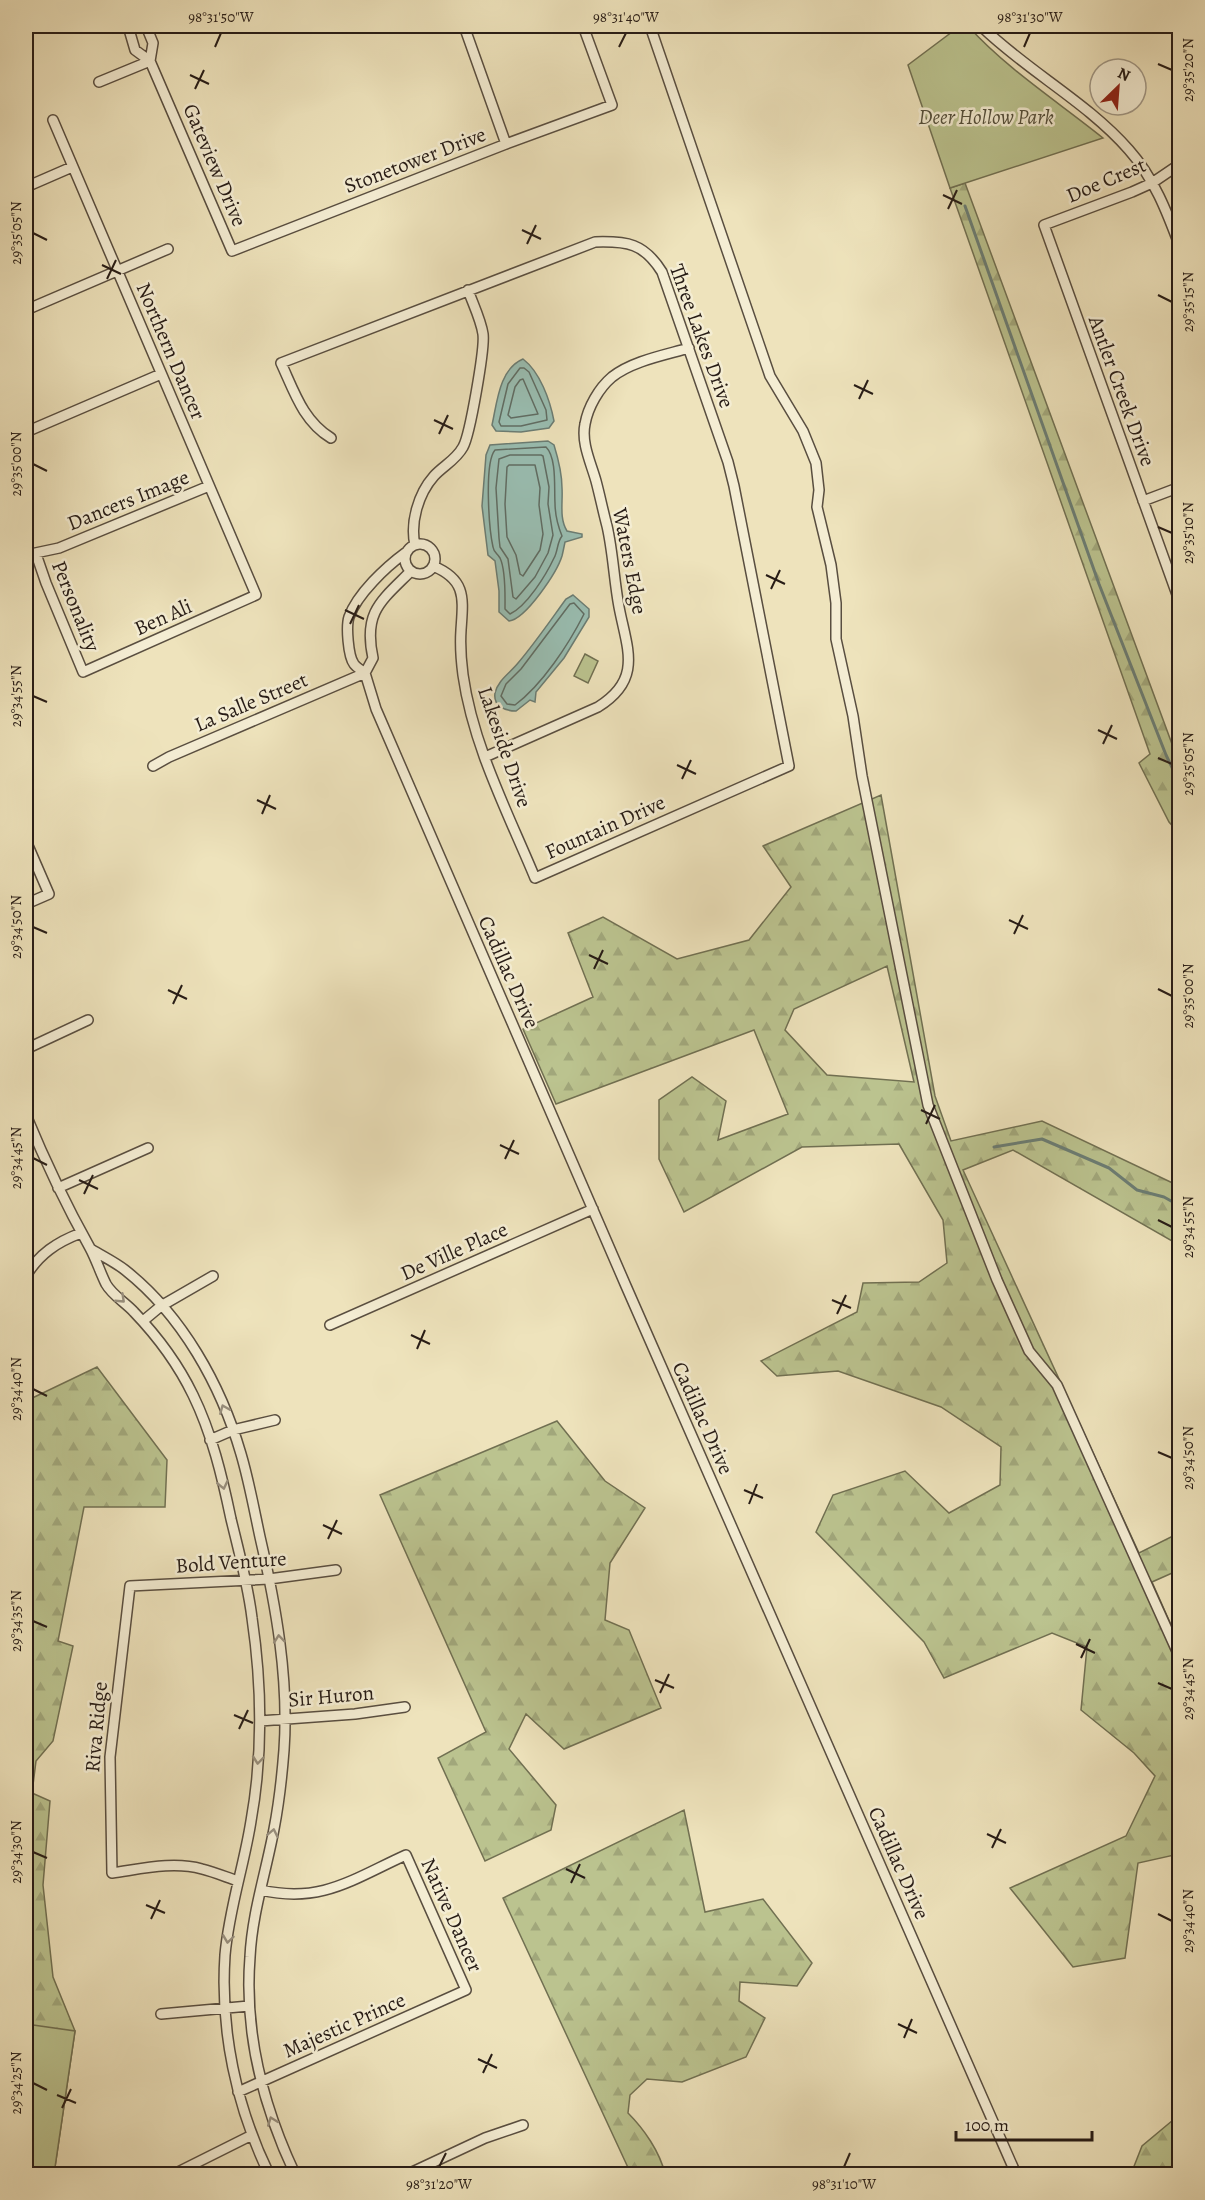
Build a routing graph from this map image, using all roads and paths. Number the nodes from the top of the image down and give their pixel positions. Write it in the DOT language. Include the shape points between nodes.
graph roads {
  1 [pos="128,26"];
  2 [pos="146,26"];
  3 [pos="464,26"];
  4 [pos="583,26"];
  5 [pos="650,26"];
  6 [pos="981,26"];
  7 [pos="150,61"];
  8 [pos="99,82"];
  9 [pos="52,120"];
  10 [pos="506,144"];
  11 [pos="1179,164"];
  12 [pos="72,167"];
  13 [pos="1152,183"];
  14 [pos="26,187"];
  15 [pos="1044,225"];
  16 [pos="1179,247"];
  17 [pos="168,249"];
  18 [pos="232,251"];
  19 [pos="117,271"];
  20 [pos="468,290"];
  21 [pos="26,310"];
  22 [pos="689,348"];
  23 [pos="161,374"];
  24 [pos="26,432"];
  25 [pos="331,438"];
  26 [pos="209,486"];
  27 [pos="1179,487"];
  28 [pos="1143,501"];
  29 [pos="415,545"];
  30 [pos="405,553"];
  31 [pos="36,554"];
  32 [pos="26,555"];
  33 [pos="433,566"];
  34 [pos="411,571"];
  35 [pos="370,586"];
  36 [pos="256,595"];
  37 [pos="384,598"];
  38 [pos="1179,603"];
  39 [pos="369,634"];
  40 [pos="348,635"];
  41 [pos="84,672"];
  42 [pos="365,673"];
  43 [pos="486,757"];
  44 [pos="153,766"];
  45 [pos="789,766"];
  46 [pos="26,842"];
  47 [pos="535,878"];
  48 [pos="26,904"];
  49 [pos="88,1020"];
  50 [pos="26,1049"];
  51 [pos="26,1115"];
  52 [pos="148,1148"];
  53 [pos="58,1188"];
  54 [pos="593,1209"];
  55 [pos="81,1233"];
  56 [pos="91,1249"];
  57 [pos="26,1276"];
  58 [pos="213,1276"];
  59 [pos="161,1306"];
  60 [pos="143,1321"];
  61 [pos="330,1325"];
  62 [pos="275,1420"];
  63 [pos="233,1430"];
  64 [pos="210,1440"];
  65 [pos="336,1570"];
  66 [pos="269,1579"];
  67 [pos="245,1580"];
  68 [pos="130,1586"];
  69 [pos="1179,1658"];
  70 [pos="405,1707"];
  71 [pos="284,1719"];
  72 [pos="260,1721"];
  73 [pos="238,1881"];
  74 [pos="261,1890"];
  75 [pos="466,1990"];
  76 [pos="249,2006"];
  77 [pos="225,2007"];
  78 [pos="160,2014"];
  79 [pos="261,2081"];
  80 [pos="238,2092"];
  81 [pos="523,2126"];
  82 [pos="252,2135"];
  83 [pos="174,2175"];
  84 [pos="269,2175"];
  85 [pos="295,2175"];
  86 [pos="408,2175"];
  87 [pos="1016,2175"];
  1 -- 7 [label="street, Gateview Drive" via="135,50"];
  2 -- 7 [label="street, Gateview Drive" via="153,43"];
  3 -- 10 [label="street"];
  4 -- 10 [label="street, Stonetower Drive" via="612,105"];
  5 -- 69 [label="street" via="770,376 803,431 816,464 818,507 836,603 836,639 928,1105 1029,1351 1057,1385"];
  6 -- 13 [label="street" via="1115,135"];
  7 -- 8 [label="street"];
  7 -- 18 [label="street, Gateview Drive"];
  9 -- 12 [label="street, Northern Dancer"];
  10 -- 18 [label="street, Stonetower Drive"];
  11 -- 13 [label="street, Doe Crest"];
  12 -- 14 [label="street"];
  12 -- 19 [label="street, Northern Dancer"];
  13 -- 15 [label="street, Doe Crest"];
  13 -- 16 [label="street"];
  15 -- 28 [label="street, Antler Creek Drive"];
  17 -- 19 [label="street"];
  19 -- 21 [label="street"];
  19 -- 23 [label="street, Northern Dancer"];
  20 -- 22 [label="street, Three Lakes Drive" via="595,242 631,244 654,259 662,272"];
  20 -- 25 [label="street, Three Lakes Drive" via="281,363 305,414"];
  20 -- 29 [label="street" via="483,333 468,430 464,446 434,476 419,502"];
  22 -- 43 [label="street, Waters Edge" via="613,376 599,391 585,424 586,447 613,557 630,662 621,688 598,707"];
  22 -- 45 [label="street, Three Lakes Drive" via="734,486"];
  23 -- 24 [label="street"];
  23 -- 26 [label="street, Northern Dancer"];
  26 -- 31 [label="street, Dancers Image"];
  26 -- 36 [label="street, Northern Dancer"];
  27 -- 28 [label="street"];
  28 -- 38 [label="street, Antler Creek Drive"];
  29 -- 30 [label="street"];
  29 -- 33 [label="street" via="431,549"];
  30 -- 34 [label="street"];
  30 -- 35 [label="street"];
  31 -- 32 [label="street, Dancers Image"];
  31 -- 41 [label="street, Personality"];
  33 -- 34 [label="street" via="425,573"];
  33 -- 43 [label="street, Lakeside Drive" via="456,581 461,591 464,681"];
  34 -- 37 [label="street"];
  35 -- 37 [label="street"];
  35 -- 40 [label="street" via="349,618"];
  36 -- 41 [label="street, Ben Ali"];
  37 -- 39 [label="street" via="375,611"];
  39 -- 40 [label="street"];
  39 -- 42 [label="street" via="373,658"];
  40 -- 42 [label="street" via="353,663"];
  42 -- 44 [label="street, La Salle Street"];
  42 -- 54 [label="street, Cadillac Drive" via="376,709"];
  43 -- 47 [label="street, Lakeside Drive"];
  45 -- 47 [label="street, Fountain Drive"];
  46 -- 48 [label="street" via="49,894"];
  49 -- 50 [label="street"];
  51 -- 53 [label="street"];
  52 -- 53 [label="street"];
  53 -- 55 [label="street"];
  54 -- 61 [label="street, De Ville Place"];
  54 -- 87 [label="street, Cadillac Drive"];
  55 -- 56 [label="street"];
  55 -- 57 [label="street" via="51,1248"];
  56 -- 59 [label="street" via="125,1270"];
  56 -- 60 [label="street, one-way" via="108,1287"];
  58 -- 59 [label="street"];
  59 -- 60 [label="street"];
  63 -- 59 [label="street, one-way" via="215,1385 196,1352"];
  60 -- 64 [label="street" via="193,1395"];
  62 -- 63 [label="street"];
  63 -- 64 [label="street"];
  63 -- 66 [label="street"];
  64 -- 67 [label="street, one-way"];
  65 -- 66 [label="street, Bold Venture"];
  66 -- 67 [label="street, Bold Venture"];
  71 -- 66 [label="street, one-way" via="282,1669"];
  67 -- 68 [label="street, Bold Venture"];
  67 -- 72 [label="street" via="257,1660"];
  68 -- 73 [label="street, Riva Ridge" via="110,1757 112,1873 182,1866"];
  70 -- 71 [label="street, Sir Huron"];
  71 -- 72 [label="street, Sir Huron"];
  74 -- 71 [label="street, one-way" via="278,1805"];
  72 -- 73 [label="street, one-way" via="254,1802"];
  73 -- 77 [label="street, one-way" via="225,1954"];
  74 -- 75 [label="street, Native Dancer" via="287,1895 319,1893 406,1855"];
  74 -- 76 [label="street" via="250,1956"];
  75 -- 79 [label="street, Majestic Prince"];
  76 -- 77 [label="street"];
  76 -- 79 [label="street"];
  77 -- 78 [label="street"];
  77 -- 80 [label="street"];
  79 -- 80 [label="street, Majestic Prince"];
  85 -- 79 [label="street, one-way" via="269,2113"];
  80 -- 82 [label="street"];
  81 -- 86 [label="street" via="485,2138"];
  82 -- 83 [label="street"];
  82 -- 84 [label="street"];
}
